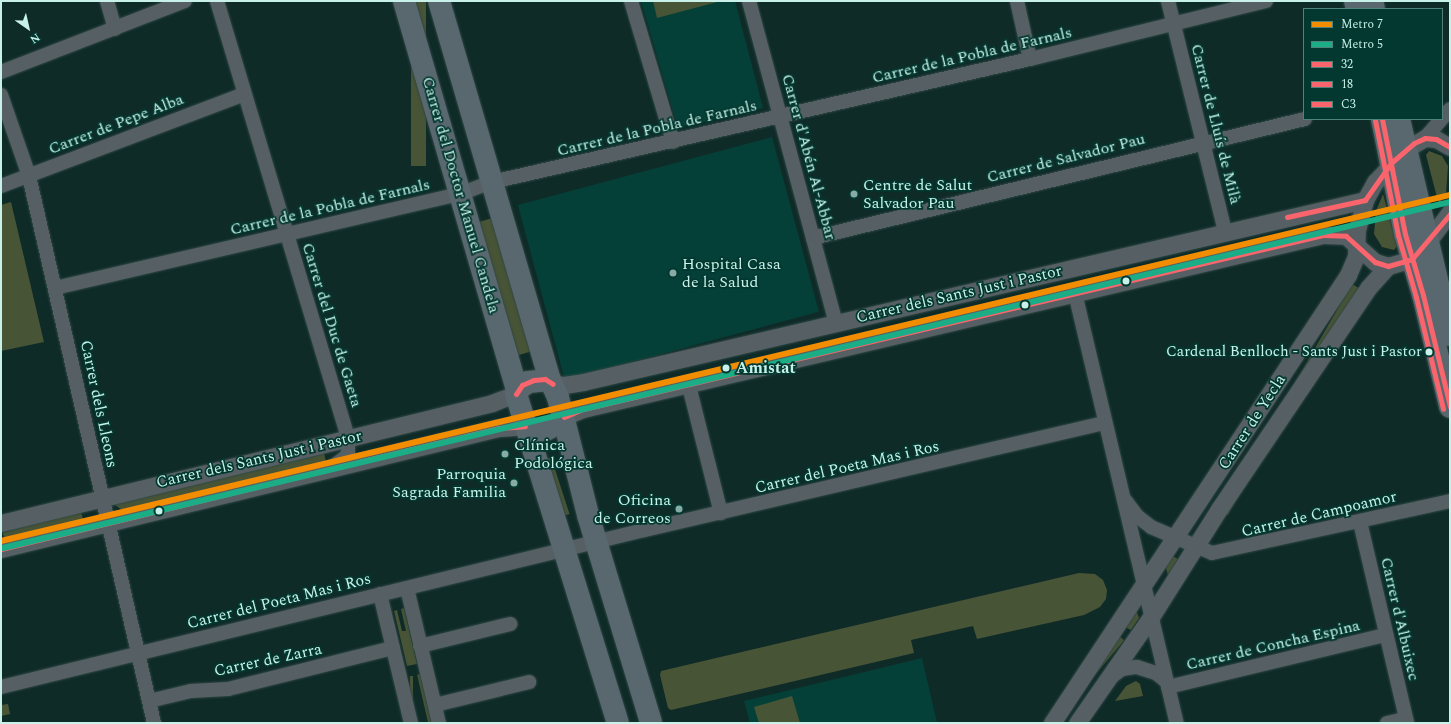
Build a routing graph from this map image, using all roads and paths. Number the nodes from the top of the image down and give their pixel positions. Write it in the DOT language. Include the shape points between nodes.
graph roads {
  1 [pos="107,1"];
  2 [pos="185,1"];
  3 [pos="217,1"];
  4 [pos="404,1"];
  5 [pos="439,1"];
  6 [pos="631,1"];
  7 [pos="749,1"];
  8 [pos="1017,1"];
  9 [pos="1168,1"];
  10 [pos="1266,1"];
  11 [pos="1174,24"];
  12 [pos="116,29"];
  13 [pos="1030,59"];
  14 [pos="1,72"];
  15 [pos="244,94"];
  16 [pos="1,95"];
  17 [pos="1450,108"];
  18 [pos="1443,116"];
  19 [pos="781,118"];
  20 [pos="1303,119"];
  21 [pos="1382,120"];
  22 [pos="1399,120"];
  23 [pos="1440,120"];
  24 [pos="1425,138"];
  25 [pos="673,142"];
  26 [pos="1204,142"];
  27 [pos="1450,147"];
  28 [pos="1399,156"];
  29 [pos="29,176"];
  30 [pos="492,182"];
  31 [pos="1,186"];
  32 [pos="460,194"];
  33 [pos="1365,200"];
  34 [pos="1450,214"];
  35 [pos="1225,232"];
  36 [pos="287,235"];
  37 [pos="813,238"];
  38 [pos="1356,242"];
  39 [pos="1429,243"];
  40 [pos="1412,259"];
  41 [pos="1388,266"];
  42 [pos="1069,269"];
  43 [pos="55,288"];
  44 [pos="1075,293"];
  45 [pos="836,323"];
  46 [pos="1450,336"];
  47 [pos="552,382"];
  48 [pos="689,386"];
  49 [pos="516,392"];
  50 [pos="1450,407"];
  51 [pos="564,418"];
  52 [pos="1105,423"];
  53 [pos="527,428"];
  54 [pos="348,438"];
  55 [pos="331,468"];
  56 [pos="1120,488"];
  57 [pos="103,496"];
  58 [pos="1450,501"];
  59 [pos="720,513"];
  60 [pos="108,522"];
  61 [pos="1360,522"];
  62 [pos="1,523"];
  63 [pos="1176,538"];
  64 [pos="597,543"];
  65 [pos="1196,548"];
  66 [pos="1,549"];
  67 [pos="565,550"];
  68 [pos="1144,586"];
  69 [pos="407,588"];
  70 [pos="380,594"];
  71 [pos="1151,617"];
  72 [pos="510,624"];
  73 [pos="1385,635"];
  74 [pos="420,646"];
  75 [pos="393,648"];
  76 [pos="137,653"];
  77 [pos="529,682"];
  78 [pos="1102,685"];
  79 [pos="1168,685"];
  80 [pos="1,687"];
  81 [pos="149,701"];
  82 [pos="434,704"];
  83 [pos="1406,721"];
  84 [pos="154,723"];
  85 [pos="411,723"];
  86 [pos="439,723"];
  87 [pos="618,723"];
  88 [pos="637,723"];
  89 [pos="647,723"];
  90 [pos="651,723"];
  91 [pos="1052,723"];
  92 [pos="1077,723"];
  93 [pos="1177,723"];
  94 [pos="1387,723"];
  1 -- 12 [label="street"];
  2 -- 12 [label="street"];
  3 -- 15 [label="street, Carrer del Duc de Gaeta"];
  4 -- 32 [label="main road, Carrer del Doctor Manuel Candela"];
  5 -- 30 [label="main road, Carrer del Doctor Manuel Candela"];
  6 -- 25 [label="street"];
  7 -- 19 [label="street, Carrer d'Abén Al-Abbar"];
  8 -- 13 [label="street"];
  9 -- 11 [label="street, Carrer de Lluís de Milà"];
  10 -- 11 [label="street, Carrer de la Pobla de Farnals"];
  11 -- 13 [label="street, Carrer de la Pobla de Farnals"];
  11 -- 26 [label="street, Carrer de Lluís de Milà"];
  12 -- 14 [label="street"];
  13 -- 19 [label="street, Carrer de la Pobla de Farnals"];
  15 -- 29 [label="street, Carrer de Pepe Alba"];
  15 -- 36 [label="street, Carrer del Duc de Gaeta"];
  16 -- 29 [label="street, Carrer dels Lleons"];
  17 -- 18 [label="street"];
  19 -- 25 [label="street, Carrer de la Pobla de Farnals"];
  19 -- 37 [label="street, Carrer d'Abén Al-Abbar"];
  20 -- 26 [label="street, Carrer de Salvador Pau"];
  21 -- 28 [label="main road"];
  22 -- 28 [label="main road"];
  23 -- 24 [label="street"];
  24 -- 27 [label="street" via="1436,139"];
  24 -- 28 [label="street"];
  25 -- 30 [label="street, Carrer de la Pobla de Farnals"];
  26 -- 35 [label="street, Carrer de Lluís de Milà"];
  26 -- 37 [label="street, Carrer de Salvador Pau"];
  28 -- 33 [label="street"];
  28 -- 39 [label="main road"];
  28 -- 40 [label="main road"];
  29 -- 31 [label="street, Carrer de Pepe Alba"];
  29 -- 43 [label="street, Carrer dels Lleons"];
  30 -- 32 [label="street, Carrer de la Pobla de Farnals"];
  30 -- 47 [label="main road, Carrer del Doctor Manuel Candela"];
  32 -- 36 [label="street, Carrer de la Pobla de Farnals"];
  32 -- 49 [label="main road, Carrer del Doctor Manuel Candela"];
  33 -- 35 [label="street, Carrer dels Sants Just i Pastor"];
  33 -- 38 [label="street, Carrer de Yecla"];
  34 -- 39 [label="street"];
  35 -- 42 [label="street, Carrer dels Sants Just i Pastor"];
  36 -- 43 [label="street, Carrer de la Pobla de Farnals"];
  36 -- 54 [label="street, Carrer del Duc de Gaeta"];
  37 -- 45 [label="street, Carrer d'Abén Al-Abbar"];
  38 -- 41 [label="street" via="1366,255"];
  38 -- 44 [label="street, Carrer dels Sants Just i Pastor" via="1346,236 1323,235"];
  38 -- 63 [label="street, Carrer de Yecla" via="1356,256 1348,275"];
  39 -- 40 [label="street"];
  39 -- 46 [label="main road"];
  40 -- 41 [label="street"];
  40 -- 50 [label="main road"];
  41 -- 65 [label="street, Carrer de Yecla" via="1368,288 1219,509"];
  42 -- 44 [label="street"];
  42 -- 45 [label="street, Carrer dels Sants Just i Pastor"];
  43 -- 57 [label="street, Carrer dels Lleons"];
  44 -- 48 [label="street, Carrer dels Sants Just i Pastor"];
  44 -- 52 [label="street"];
  45 -- 47 [label="street, Carrer dels Sants Just i Pastor" via="583,382 564,385"];
  47 -- 49 [label="main road" via="534,380"];
  47 -- 51 [label="main road"];
  48 -- 51 [label="street, Carrer dels Sants Just i Pastor" via="582,409"];
  48 -- 59 [label="street"];
  49 -- 53 [label="main road"];
  49 -- 54 [label="street, Carrer dels Sants Just i Pastor" via="506,400"];
  51 -- 53 [label="main road" via="546,430"];
  51 -- 64 [label="main road"];
  52 -- 56 [label="street"];
  52 -- 59 [label="street, Carrer del Poeta Mas i Ros"];
  53 -- 55 [label="street, Carrer dels Sants Just i Pastor" via="512,425"];
  53 -- 67 [label="main road"];
  54 -- 55 [label="street, Carrer del Duc de Gaeta" via="348,455"];
  54 -- 57 [label="street, Carrer dels Sants Just i Pastor"];
  55 -- 60 [label="street, Carrer dels Sants Just i Pastor"];
  56 -- 63 [label="street" via="1137,516 1151,527"];
  56 -- 68 [label="street"];
  57 -- 60 [label="street, Carrer dels Lleons"];
  57 -- 62 [label="street, Carrer dels Sants Just i Pastor"];
  58 -- 61 [label="street, Carrer de Campoamor"];
  59 -- 64 [label="street, Carrer del Poeta Mas i Ros"];
  60 -- 66 [label="street, Carrer dels Sants Just i Pastor"];
  60 -- 76 [label="street, Carrer dels Lleons"];
  61 -- 65 [label="street, Carrer de Campoamor" via="1223,553 1212,553"];
  61 -- 73 [label="street, Carrer d'Albuixec"];
  63 -- 65 [label="street"];
  63 -- 68 [label="street, Carrer de Yecla"];
  64 -- 67 [label="street, Carrer del Poeta Mas i Ros"];
  64 -- 90 [label="main road"];
  65 -- 71 [label="street, Carrer de Yecla"];
  67 -- 69 [label="street, Carrer del Poeta Mas i Ros"];
  67 -- 87 [label="main road"];
  68 -- 71 [label="street"];
  68 -- 91 [label="street, Carrer de Yecla"];
  69 -- 70 [label="street, Carrer del Poeta Mas i Ros"];
  69 -- 74 [label="street"];
  70 -- 75 [label="street"];
  70 -- 76 [label="street, Carrer del Poeta Mas i Ros"];
  71 -- 78 [label="street, Carrer de Yecla"];
  71 -- 79 [label="street"];
  72 -- 74 [label="street"];
  73 -- 79 [label="street, Carrer de Concha Espina"];
  73 -- 83 [label="street, Carrer d'Albuixec"];
  74 -- 82 [label="street"];
  75 -- 81 [label="street, Carrer de Zarra" via="228,689 192,691"];
  75 -- 85 [label="street"];
  76 -- 80 [label="street, Carrer del Poeta Mas i Ros"];
  76 -- 81 [label="street, Carrer dels Lleons"];
  77 -- 82 [label="street"];
  78 -- 79 [label="street" via="1122,669 1131,667 1149,670"];
  78 -- 92 [label="street, Carrer de Yecla"];
  79 -- 93 [label="street"];
  81 -- 84 [label="street, Carrer dels Lleons"];
  82 -- 86 [label="street"];
  83 -- 94 [label="street"];
  88 -- 89 [label="main road"];
}
